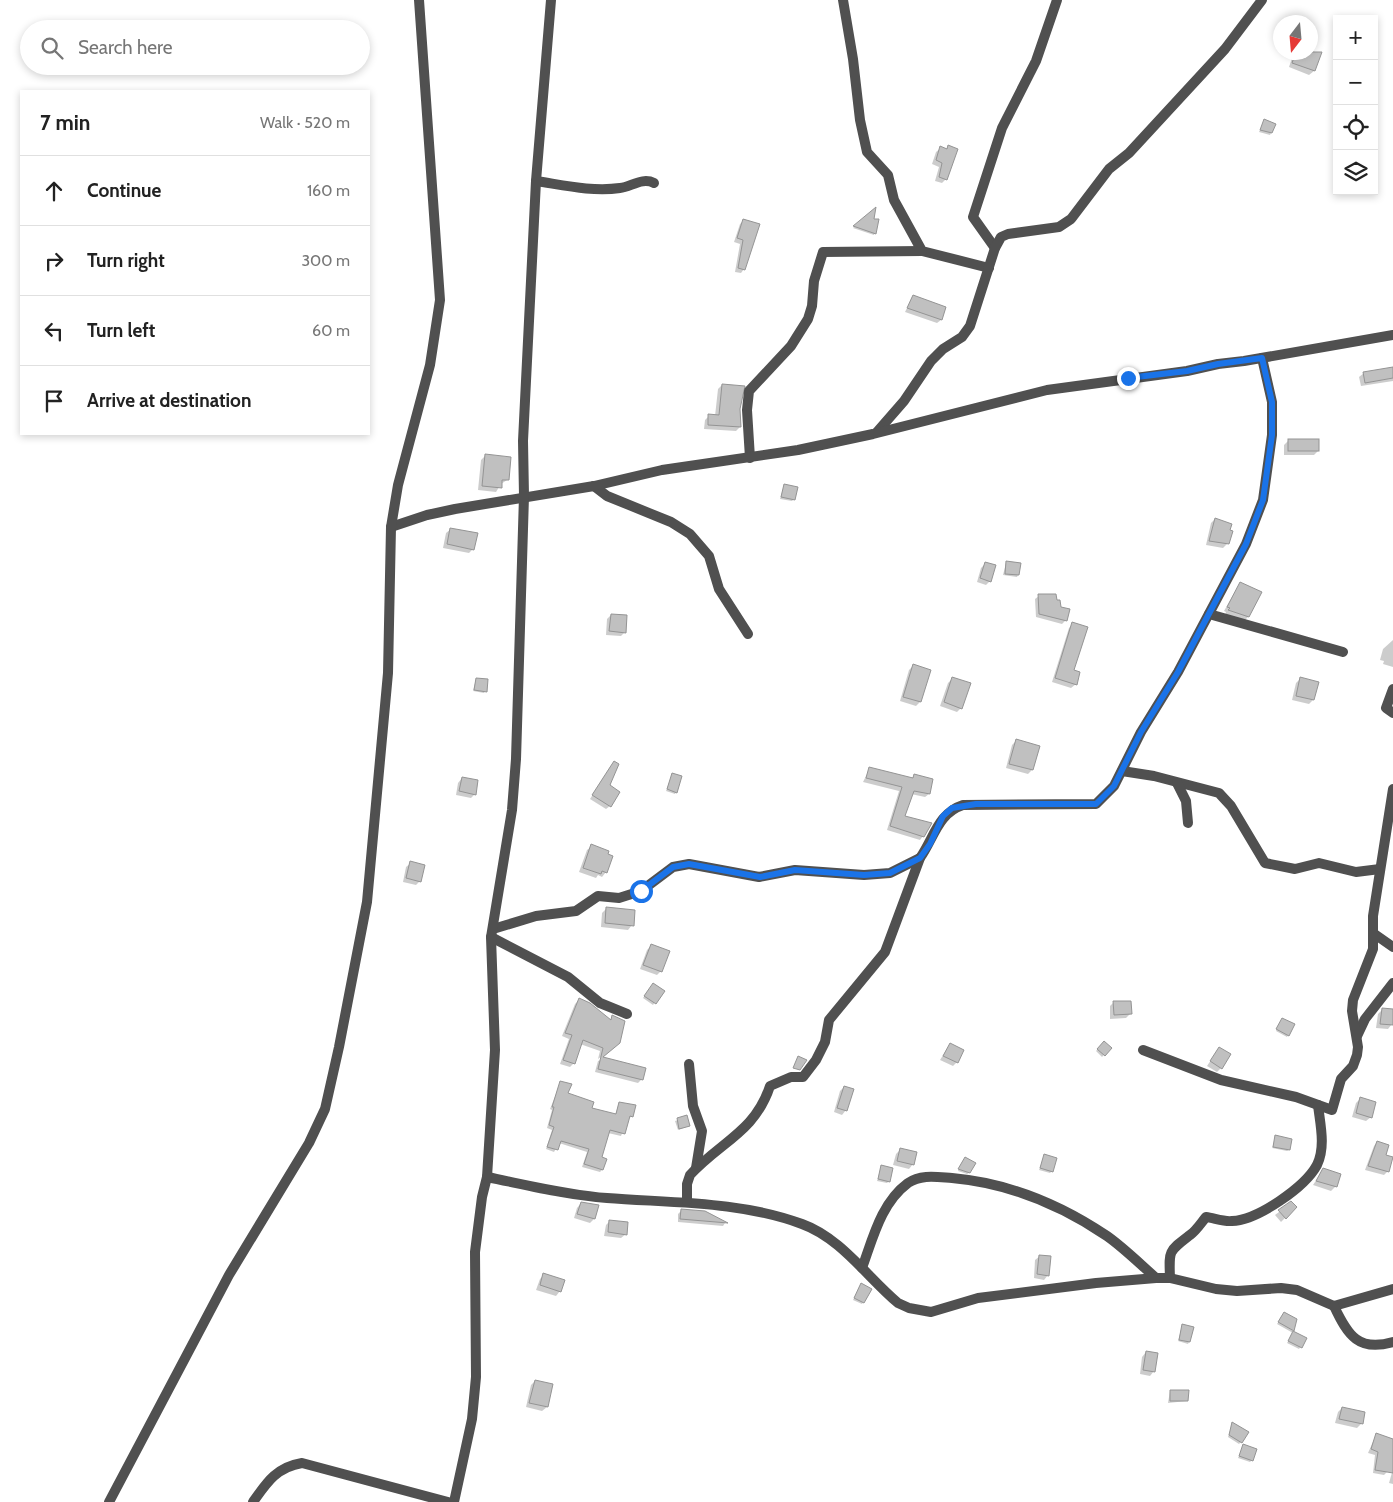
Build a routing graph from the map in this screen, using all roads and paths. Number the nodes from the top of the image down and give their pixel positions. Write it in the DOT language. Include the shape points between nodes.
graph roads {
  1 [pos="420,0"];
  2 [pos="551,0"];
  3 [pos="843,0"];
  4 [pos="1058,0"];
  5 [pos="1262,0"];
  6 [pos="536,181"];
  7 [pos="654,184"];
  8 [pos="995,248"];
  9 [pos="922,251"];
  10 [pos="990,268"];
  11 [pos="1393,336"];
  12 [pos="1262,358"];
  13 [pos="877,432"];
  14 [pos="750,458"];
  15 [pos="594,486"];
  16 [pos="524,496"];
  17 [pos="391,527"];
  18 [pos="1209,614"];
  19 [pos="748,634"];
  20 [pos="1343,652"];
  21 [pos="1393,689"];
  22 [pos="1393,713"];
  23 [pos="1122,771"];
  24 [pos="1177,783"];
  25 [pos="1393,788"];
  26 [pos="1391,817"];
  27 [pos="1188,822"];
  28 [pos="920,858"];
  29 [pos="1380,869"];
  30 [pos="492,933"];
  31 [pos="1373,933"];
  32 [pos="1393,946"];
  33 [pos="1393,983"];
  34 [pos="627,1014"];
  35 [pos="1357,1036"];
  36 [pos="1143,1050"];
  37 [pos="689,1064"];
  38 [pos="1318,1105"];
  39 [pos="696,1168"];
  40 [pos="487,1177"];
  41 [pos="687,1201"];
  42 [pos="862,1268"];
  43 [pos="1156,1278"];
  44 [pos="1170,1278"];
  45 [pos="1393,1289"];
  46 [pos="1334,1306"];
  47 [pos="1393,1342"];
  48 [pos="109,1502"];
  49 [pos="252,1502"];
  50 [pos="448,1502"];
  51 [pos="454,1502"];
  1 -- 17 [label="street" via="440,300 430,365 398,485"];
  2 -- 6 [label="street"];
  3 -- 9 [label="street" via="867,152 888,175 894,200"];
  4 -- 8 [label="street" via="1036,61 1002,128 973,217"];
  5 -- 8 [label="street" via="1225,49 1129,153 1109,169 1071,219 1059,227 1008,234 1001,237"];
  6 -- 7 [label="street" via="599,189 621,188 642,181"];
  6 -- 16 [label="street" via="523,441"];
  8 -- 10 [label="street"];
  9 -- 10 [label="street"];
  9 -- 14 [label="street" via="823,252 808,319 791,346 749,391"];
  10 -- 13 [label="street" via="970,326 962,337 931,361 904,402"];
  11 -- 12 [label="street"];
  12 -- 13 [label="street" via="1046,390"];
  12 -- 18 [label="street" via="1272,402 1272,435 1263,500 1246,544"];
  13 -- 14 [label="street"];
  14 -- 15 [label="street" via="662,470"];
  15 -- 16 [label="street"];
  15 -- 19 [label="street" via="607,496 672,522 690,534 709,556 718,589"];
  16 -- 17 [label="street" via="427,515"];
  16 -- 30 [label="street" via="516,758 512,810"];
  17 -- 48 [label="street" via="388,673 367,902 325,1109 304,1151 229,1275"];
  18 -- 20 [label="street"];
  18 -- 23 [label="street"];
  21 -- 22 [label="street" via="1386,708"];
  23 -- 24 [label="street"];
  23 -- 28 [label="street" via="1114,786 1096,804 976,804 952,808 943,816"];
  24 -- 27 [label="street" via="1186,801"];
  24 -- 29 [label="street" via="1219,793 1231,806 1265,863 1295,868 1319,864 1356,872"];
  25 -- 26 [label="street"];
  26 -- 29 [label="street"];
  28 -- 30 [label="street" via="890,873 864,875 795,870 760,877 689,864 673,867 641,891 619,898 598,896 576,911 536,916"];
  28 -- 39 [label="street" via="885,952 829,1020 825,1042 811,1067 803,1077 790,1077 770,1086 755,1118"];
  29 -- 31 [label="street"];
  30 -- 34 [label="street" via="568,977 600,1003"];
  30 -- 40 [label="street" via="495,1050"];
  31 -- 32 [label="street"];
  31 -- 35 [label="street" via="1370,959 1352,1000"];
  33 -- 35 [label="street" via="1365,1019"];
  35 -- 38 [label="street" via="1357,1055 1353,1066 1341,1079 1332,1110"];
  36 -- 38 [label="street" via="1221,1080"];
  37 -- 39 [label="street" via="693,1106 702,1131"];
  38 -- 44 [label="street" via="1322,1133 1317,1165 1280,1201 1256,1214 1232,1222 1206,1217 1191,1235 1176,1244 1169,1257"];
  39 -- 41 [label="street" via="687,1184"];
  40 -- 41 [label="street" via="606,1198"];
  40 -- 51 [label="street" via="475,1252 476,1377"];
  41 -- 42 [label="street" via="750,1211 802,1224 821,1234"];
  42 -- 43 [label="street" via="898,1303 931,1312 978,1298"];
  42 -- 43 [label="street" via="880,1216 900,1189 928,1176 989,1183 1060,1209 1108,1236"];
  43 -- 44 [label="street"];
  44 -- 46 [label="street" via="1237,1291 1297,1290"];
  45 -- 46 [label="street"];
  46 -- 47 [label="street" via="1348,1330 1364,1344 1377,1346"];
  49 -- 50 [label="street" via="275,1473 302,1463"];
}
